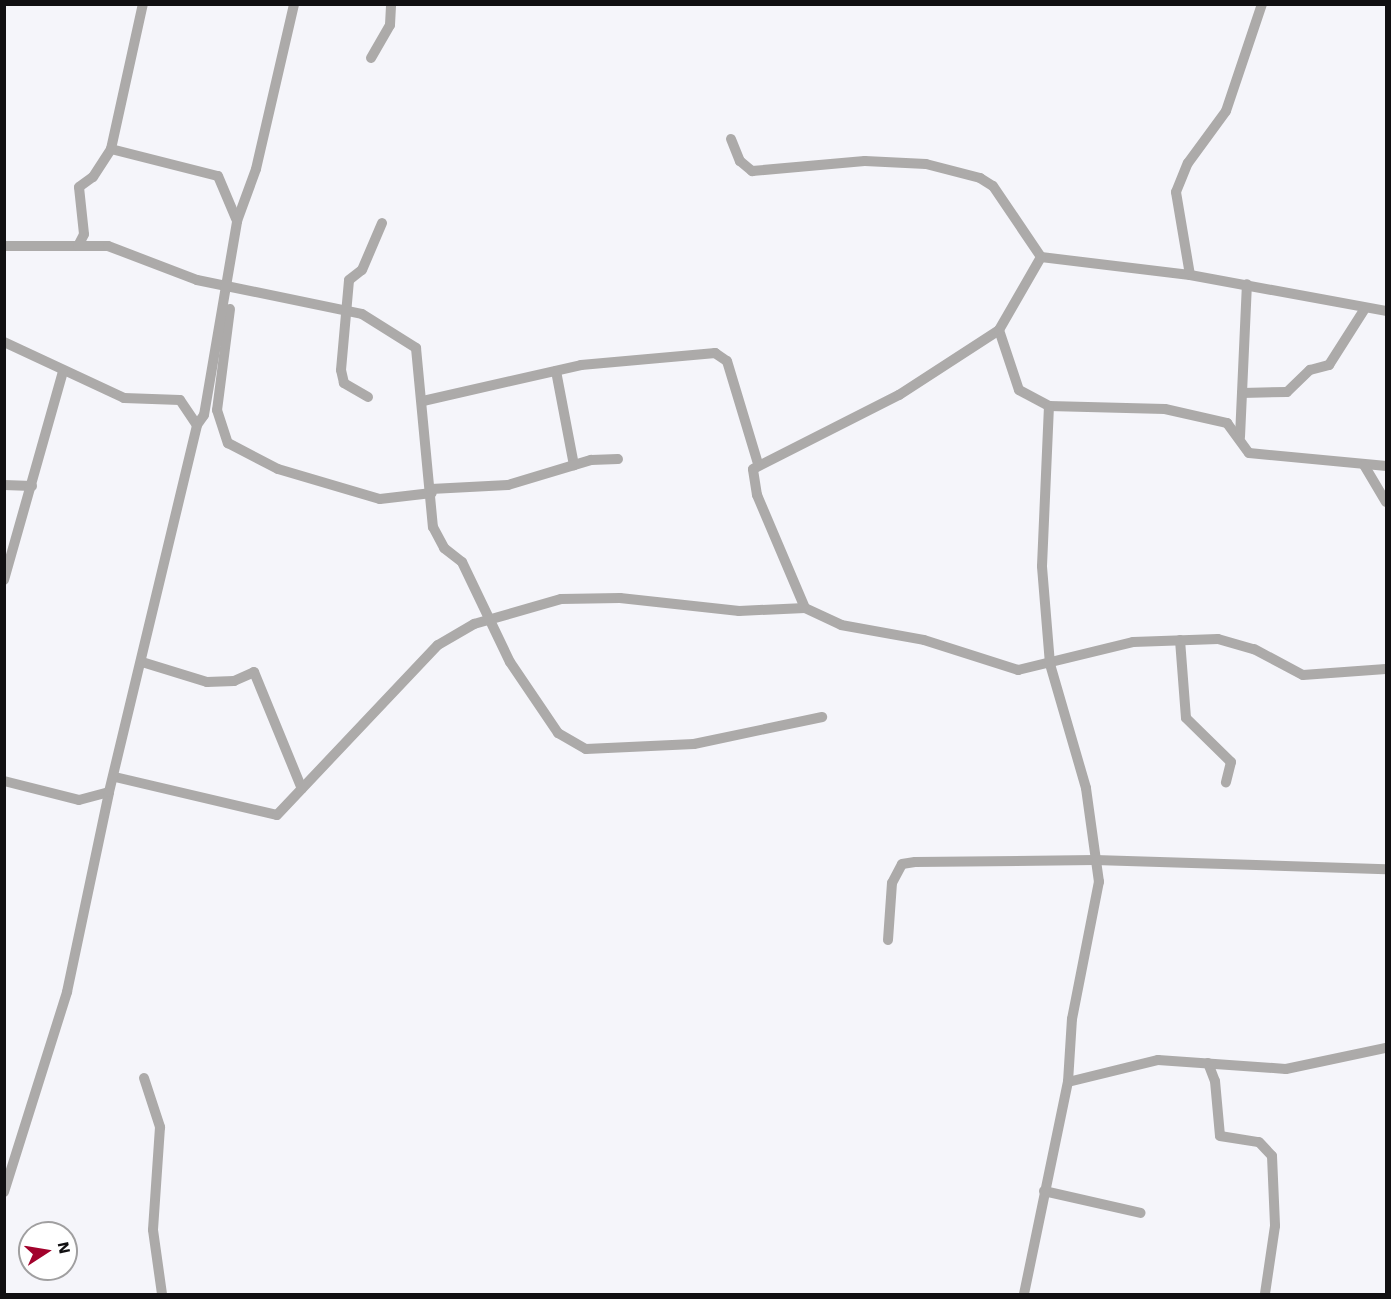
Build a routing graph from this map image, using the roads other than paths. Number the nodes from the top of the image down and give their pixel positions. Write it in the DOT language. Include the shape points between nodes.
graph roads {
  1 [pos="143,4"];
  2 [pos="294,4"];
  3 [pos="391,4"];
  4 [pos="1262,4"];
  5 [pos="371,58"];
  6 [pos="731,139"];
  7 [pos="111,149"];
  8 [pos="237,221"];
  9 [pos="382,223"];
  10 [pos="4,246"];
  11 [pos="78,246"];
  12 [pos="1041,257"];
  13 [pos="1190,275"];
  14 [pos="1247,284"];
  15 [pos="230,285"];
  16 [pos="1364,310"];
  17 [pos="347,311"];
  18 [pos="1386,311"];
  19 [pos="999,330"];
  20 [pos="4,342"];
  21 [pos="556,370"];
  22 [pos="63,372"];
  23 [pos="1242,393"];
  24 [pos="368,397"];
  25 [pos="423,401"];
  26 [pos="1049,406"];
  27 [pos="197,425"];
  28 [pos="1239,440"];
  29 [pos="618,459"];
  30 [pos="758,464"];
  31 [pos="574,465"];
  32 [pos="1364,465"];
  33 [pos="1386,466"];
  34 [pos="4,485"];
  35 [pos="32,486"];
  36 [pos="431,491"];
  37 [pos="1386,502"];
  38 [pos="4,580"];
  39 [pos="805,608"];
  40 [pos="491,618"];
  41 [pos="1180,640"];
  42 [pos="142,662"];
  43 [pos="1050,664"];
  44 [pos="1386,669"];
  45 [pos="822,717"];
  46 [pos="115,777"];
  47 [pos="4,781"];
  48 [pos="1226,782"];
  49 [pos="302,789"];
  50 [pos="109,792"];
  51 [pos="1095,860"];
  52 [pos="1107,862"];
  53 [pos="1386,869"];
  54 [pos="1099,882"];
  55 [pos="888,940"];
  56 [pos="1386,1048"];
  57 [pos="1208,1062"];
  58 [pos="144,1078"];
  59 [pos="1068,1082"];
  60 [pos="1044,1191"];
  61 [pos="4,1192"];
  62 [pos="1141,1213"];
  63 [pos="162,1294"];
  64 [pos="1024,1294"];
  65 [pos="1265,1294"];
  1 -- 7 [label="street"];
  2 -- 8 [label="street" via="256,169"];
  3 -- 5 [label="street" via="390,25"];
  4 -- 13 [label="street" via="1226,111 1188,163 1176,192"];
  6 -- 12 [label="street" via="740,161 752,171 865,161 926,164 980,178 993,186"];
  7 -- 8 [label="street" via="218,176"];
  7 -- 11 [label="street" via="93,177 79,187 84,234"];
  8 -- 15 [label="street"];
  9 -- 17 [label="street" via="362,270 351,275"];
  10 -- 11 [label="street"];
  11 -- 15 [label="street" via="116,248 197,280"];
  12 -- 13 [label="street"];
  12 -- 19 [label="street"];
  13 -- 14 [label="street"];
  14 -- 16 [label="street"];
  14 -- 23 [label="street"];
  15 -- 17 [label="street"];
  15 -- 27 [label="street" via="204,415"];
  15 -- 36 [label="street" via="218,395 221,436 242,453 278,469 380,499"];
  16 -- 18 [label="street"];
  16 -- 23 [label="street" via="1329,365 1310,370 1287,392"];
  17 -- 24 [label="street" via="341,379"];
  17 -- 25 [label="street" via="377,321 416,348"];
  19 -- 26 [label="street" via="1019,390"];
  19 -- 30 [label="street" via="899,395"];
  20 -- 22 [label="street"];
  21 -- 25 [label="street"];
  21 -- 30 [label="street" via="675,353 715,353 727,361"];
  21 -- 31 [label="street"];
  22 -- 27 [label="street" via="124,398 180,400"];
  22 -- 35 [label="street"];
  23 -- 28 [label="street"];
  25 -- 36 [label="street"];
  26 -- 28 [label="street" via="1165,409 1227,423"];
  26 -- 43 [label="street" via="1042,566"];
  27 -- 42 [label="street"];
  28 -- 32 [label="street" via="1249,453"];
  29 -- 31 [label="street"];
  30 -- 39 [label="street" via="750,475"];
  31 -- 36 [label="street" via="508,484"];
  32 -- 33 [label="street"];
  32 -- 37 [label="street"];
  34 -- 35 [label="street"];
  35 -- 38 [label="street"];
  36 -- 40 [label="street" via="439,541 462,562"];
  39 -- 40 [label="street" via="739,611 584,598 534,604"];
  39 -- 43 [label="street" via="841,625 924,640 1018,670"];
  40 -- 45 [label="street" via="510,662 558,734 586,749 694,744"];
  40 -- 49 [label="street" via="438,645"];
  41 -- 43 [label="street" via="1133,642"];
  41 -- 44 [label="street" via="1240,643 1303,675"];
  41 -- 48 [label="street" via="1186,718 1231,762"];
  42 -- 46 [label="street"];
  42 -- 49 [label="street" via="207,682 234,681 255,672"];
  43 -- 51 [label="street" via="1086,788"];
  46 -- 49 [label="street" via="277,815"];
  46 -- 50 [label="street"];
  47 -- 50 [label="street" via="79,800"];
  50 -- 61 [label="street" via="66,992"];
  51 -- 52 [label="street"];
  51 -- 54 [label="street"];
  51 -- 55 [label="street" via="903,864 892,883"];
  52 -- 53 [label="street"];
  52 -- 54 [label="street"];
  54 -- 59 [label="street" via="1072,1018"];
  56 -- 57 [label="street" via="1361,1049 1286,1069"];
  57 -- 59 [label="street" via="1158,1060"];
  57 -- 65 [label="street" via="1215,1081 1220,1136 1259,1142 1272,1156 1275,1226"];
  58 -- 63 [label="street" via="160,1127 153,1230"];
  59 -- 60 [label="street"];
  60 -- 62 [label="street"];
  60 -- 64 [label="street"];
}
